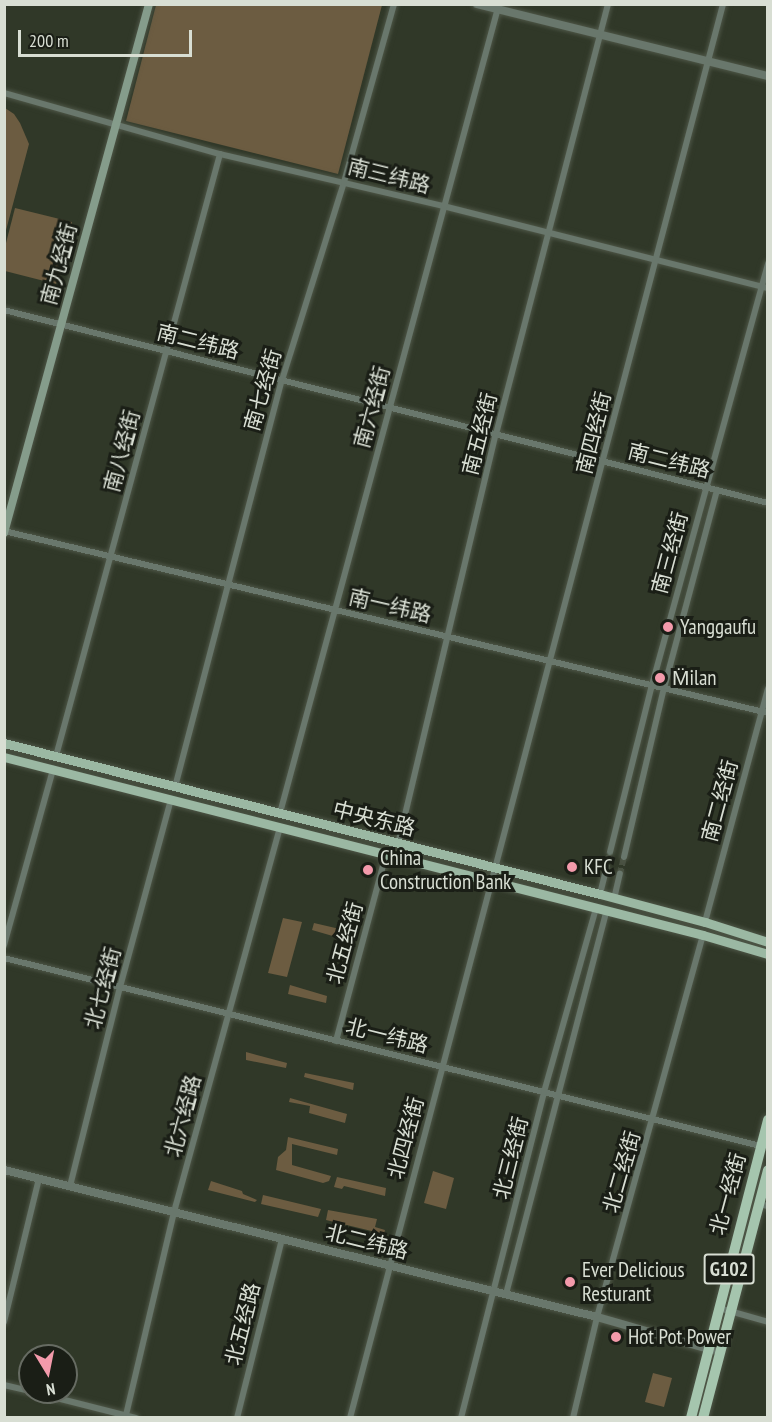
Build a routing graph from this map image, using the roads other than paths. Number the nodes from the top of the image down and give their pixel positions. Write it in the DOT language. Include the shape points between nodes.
graph roads {
  1 [pos="149,4"];
  2 [pos="394,4"];
  3 [pos="477,4"];
  4 [pos="608,4"];
  5 [pos="723,4"];
  6 [pos="499,7"];
  7 [pos="600,35"];
  8 [pos="708,61"];
  9 [pos="768,76"];
  10 [pos="4,93"];
  11 [pos="117,123"];
  12 [pos="220,154"];
  13 [pos="344,182"];
  14 [pos="443,206"];
  15 [pos="548,234"];
  16 [pos="655,260"];
  17 [pos="768,264"];
  18 [pos="764,287"];
  19 [pos="4,310"];
  20 [pos="61,324"];
  21 [pos="166,351"];
  22 [pos="282,380"];
  23 [pos="388,407"];
  24 [pos="496,434"];
  25 [pos="604,462"];
  26 [pos="705,488"];
  27 [pos="717,490"];
  28 [pos="768,503"];
  29 [pos="5,532"];
  30 [pos="111,557"];
  31 [pos="228,585"];
  32 [pos="336,610"];
  33 [pos="448,637"];
  34 [pos="551,662"];
  35 [pos="652,685"];
  36 [pos="664,688"];
  37 [pos="768,689"];
  38 [pos="765,712"];
  39 [pos="4,743"];
  40 [pos="56,756"];
  41 [pos="4,757"];
  42 [pos="53,769"];
  43 [pos="176,787"];
  44 [pos="171,799"];
  45 [pos="280,813"];
  46 [pos="280,827"];
  47 [pos="398,844"];
  48 [pos="610,852"];
  49 [pos="386,854"];
  50 [pos="624,857"];
  51 [pos="497,869"];
  52 [pos="606,870"];
  53 [pos="620,873"];
  54 [pos="494,881"];
  55 [pos="600,894"];
  56 [pos="614,899"];
  57 [pos="596,908"];
  58 [pos="607,910"];
  59 [pos="705,922"];
  60 [pos="703,935"];
  61 [pos="768,942"];
  62 [pos="4,945"];
  63 [pos="768,954"];
  64 [pos="4,958"];
  65 [pos="120,987"];
  66 [pos="228,1014"];
  67 [pos="336,1041"];
  68 [pos="443,1067"];
  69 [pos="544,1092"];
  70 [pos="558,1096"];
  71 [pos="654,1120"];
  72 [pos="768,1120"];
  73 [pos="761,1146"];
  74 [pos="4,1170"];
  75 [pos="768,1170"];
  76 [pos="39,1178"];
  77 [pos="70,1186"];
  78 [pos="763,1205"];
  79 [pos="174,1212"];
  80 [pos="282,1239"];
  81 [pos="389,1266"];
  82 [pos="494,1291"];
  83 [pos="506,1294"];
  84 [pos="719,1308"];
  85 [pos="730,1312"];
  86 [pos="597,1317"];
  87 [pos="4,1322"];
  88 [pos="768,1322"];
  89 [pos="714,1350"];
  90 [pos="78,1403"];
  91 [pos="126,1415"];
  92 [pos="136,1418"];
  93 [pos="237,1418"];
  94 [pos="350,1418"];
  95 [pos="461,1418"];
  96 [pos="573,1418"];
  97 [pos="691,1418"];
  98 [pos="703,1418"];
  1 -- 11 [label="main road, 南九经街"];
  2 -- 13 [label="street, 南七经街"];
  3 -- 6 [label="street"];
  4 -- 7 [label="street, 南五经街"];
  5 -- 8 [label="street, 南四经街"];
  6 -- 7 [label="street"];
  6 -- 14 [label="street, 南六经街"];
  7 -- 8 [label="street"];
  7 -- 15 [label="street, 南五经街"];
  8 -- 9 [label="street"];
  8 -- 16 [label="street, 南四经街"];
  10 -- 11 [label="street, 南三纬路"];
  11 -- 12 [label="street, 南三纬路"];
  11 -- 20 [label="main road, 南九经街"];
  12 -- 13 [label="street, 南三纬路"];
  12 -- 21 [label="street, 南八经街"];
  13 -- 14 [label="street, 南三纬路"];
  13 -- 22 [label="street, 南七经街"];
  14 -- 15 [label="street, 南三纬路"];
  14 -- 23 [label="street, 南六经街"];
  15 -- 16 [label="street, 南三纬路"];
  15 -- 24 [label="street, 南五经街"];
  16 -- 18 [label="street, 南三纬路"];
  16 -- 25 [label="street, 南四经街"];
  17 -- 18 [label="street, 南三经街"];
  18 -- 26 [label="street, 南三经街"];
  19 -- 20 [label="street, 南二纬路"];
  20 -- 21 [label="street, 南二纬路"];
  20 -- 29 [label="main road, 南九经街"];
  21 -- 22 [label="street, 南二纬路"];
  21 -- 30 [label="street, 南八经街"];
  22 -- 23 [label="street, 南二纬路"];
  22 -- 31 [label="street, 南七经街"];
  23 -- 24 [label="street, 南二纬路"];
  23 -- 32 [label="street, 南六经街"];
  24 -- 25 [label="street, 南二纬路"];
  24 -- 33 [label="street, 南五经街"];
  25 -- 26 [label="street, 南二纬路"];
  25 -- 34 [label="street, 南四经街"];
  26 -- 27 [label="street, 南二纬路"];
  26 -- 35 [label="street, 南三经街"];
  27 -- 28 [label="street, 南二纬路"];
  27 -- 36 [label="street"];
  29 -- 30 [label="street, 南一纬路"];
  30 -- 31 [label="street, 南一纬路"];
  30 -- 40 [label="street, 南八经街"];
  31 -- 32 [label="street, 南一纬路"];
  31 -- 43 [label="street, 南七经街"];
  32 -- 33 [label="street, 南一纬路"];
  32 -- 45 [label="street, 南六经街"];
  33 -- 34 [label="street, 南一纬路"];
  33 -- 47 [label="street, 南五经街"];
  34 -- 35 [label="street, 南一纬路"];
  34 -- 51 [label="street, 南四经街"];
  35 -- 36 [label="street, 南一纬路"];
  35 -- 48 [label="street, 南三经街"];
  36 -- 38 [label="street, 南一纬路"];
  36 -- 50 [label="street"];
  37 -- 38 [label="street, 南二经街"];
  38 -- 59 [label="street, 南二经街"];
  39 -- 40 [label="main road, 中央东路"];
  40 -- 43 [label="main road, 中央东路"];
  41 -- 42 [label="main road, 中央东路"];
  42 -- 44 [label="main road, 中央东路"];
  42 -- 62 [label="street"];
  43 -- 45 [label="main road, 中央东路"];
  44 -- 46 [label="main road, 中央东路"];
  44 -- 65 [label="street, 北七经街"];
  45 -- 47 [label="main road, 中央东路"];
  46 -- 49 [label="main road, 中央东路"];
  46 -- 66 [label="street, 北六经路"];
  47 -- 51 [label="main road, 中央东路"];
  49 -- 54 [label="main road, 中央东路"];
  49 -- 67 [label="street, 北五经街"];
  51 -- 54 [label="street, 北四经街"];
  51 -- 55 [label="main road, 中央东路"];
  52 -- 55 [label="street"];
  53 -- 56 [label="street"];
  54 -- 57 [label="main road, 中央东路"];
  54 -- 68 [label="street, 北四经街"];
  55 -- 56 [label="main road, 中央东路"];
  56 -- 59 [label="main road, 中央东路"];
  57 -- 58 [label="main road, 中央东路"];
  57 -- 69 [label="street, 北三经街"];
  58 -- 60 [label="main road, 中央东路"];
  58 -- 70 [label="street"];
  59 -- 61 [label="main road, 中央东路"];
  60 -- 63 [label="main road, 中央东路"];
  60 -- 71 [label="street, 北二经街"];
  64 -- 65 [label="street, 北一纬路"];
  65 -- 66 [label="street, 北一纬路"];
  65 -- 77 [label="street, 北七经街"];
  66 -- 67 [label="street, 北一纬路"];
  66 -- 79 [label="street, 北六经路"];
  67 -- 68 [label="street, 北一纬路"];
  68 -- 69 [label="street, 北一纬路"];
  68 -- 81 [label="street, 北四经街"];
  69 -- 70 [label="street, 北一纬路"];
  69 -- 82 [label="street, 北三经街"];
  70 -- 71 [label="street, 北一纬路"];
  70 -- 83 [label="street"];
  71 -- 73 [label="street, 北一纬路"];
  71 -- 86 [label="street, 北二经街"];
  72 -- 73 [label="highway, 北一经街 / G102"];
  73 -- 84 [label="highway, 北一经街 / G102"];
  74 -- 76 [label="street, 北二纬路"];
  75 -- 78 [label="highway, 北一经街 / G102"];
  76 -- 77 [label="street, 北二纬路"];
  76 -- 87 [label="street"];
  77 -- 79 [label="street, 北二纬路"];
  78 -- 85 [label="highway, 北一经街 / G102"];
  79 -- 80 [label="street, 北二纬路"];
  79 -- 91 [label="street, 北六经路"];
  80 -- 81 [label="street, 北二纬路"];
  80 -- 93 [label="street, 北五经路"];
  81 -- 82 [label="street, 北二纬路"];
  81 -- 94 [label="street, 北四经街"];
  82 -- 83 [label="street, 北二纬路"];
  82 -- 95 [label="street, 北三经街"];
  83 -- 86 [label="street, 北二纬路"];
  84 -- 85 [label="street"];
  84 -- 89 [label="highway, 北一经街 / G102"];
  85 -- 88 [label="street"];
  85 -- 89 [label="highway, 北一经街 / G102"];
  86 -- 89 [label="street, 北二纬路"];
  86 -- 96 [label="street, 北二经街"];
  89 -- 97 [label="highway, 北一经街 / G102"];
  89 -- 98 [label="highway, 北一经街 / G102"];
  90 -- 91 [label="street"];
  91 -- 92 [label="street"];
}
